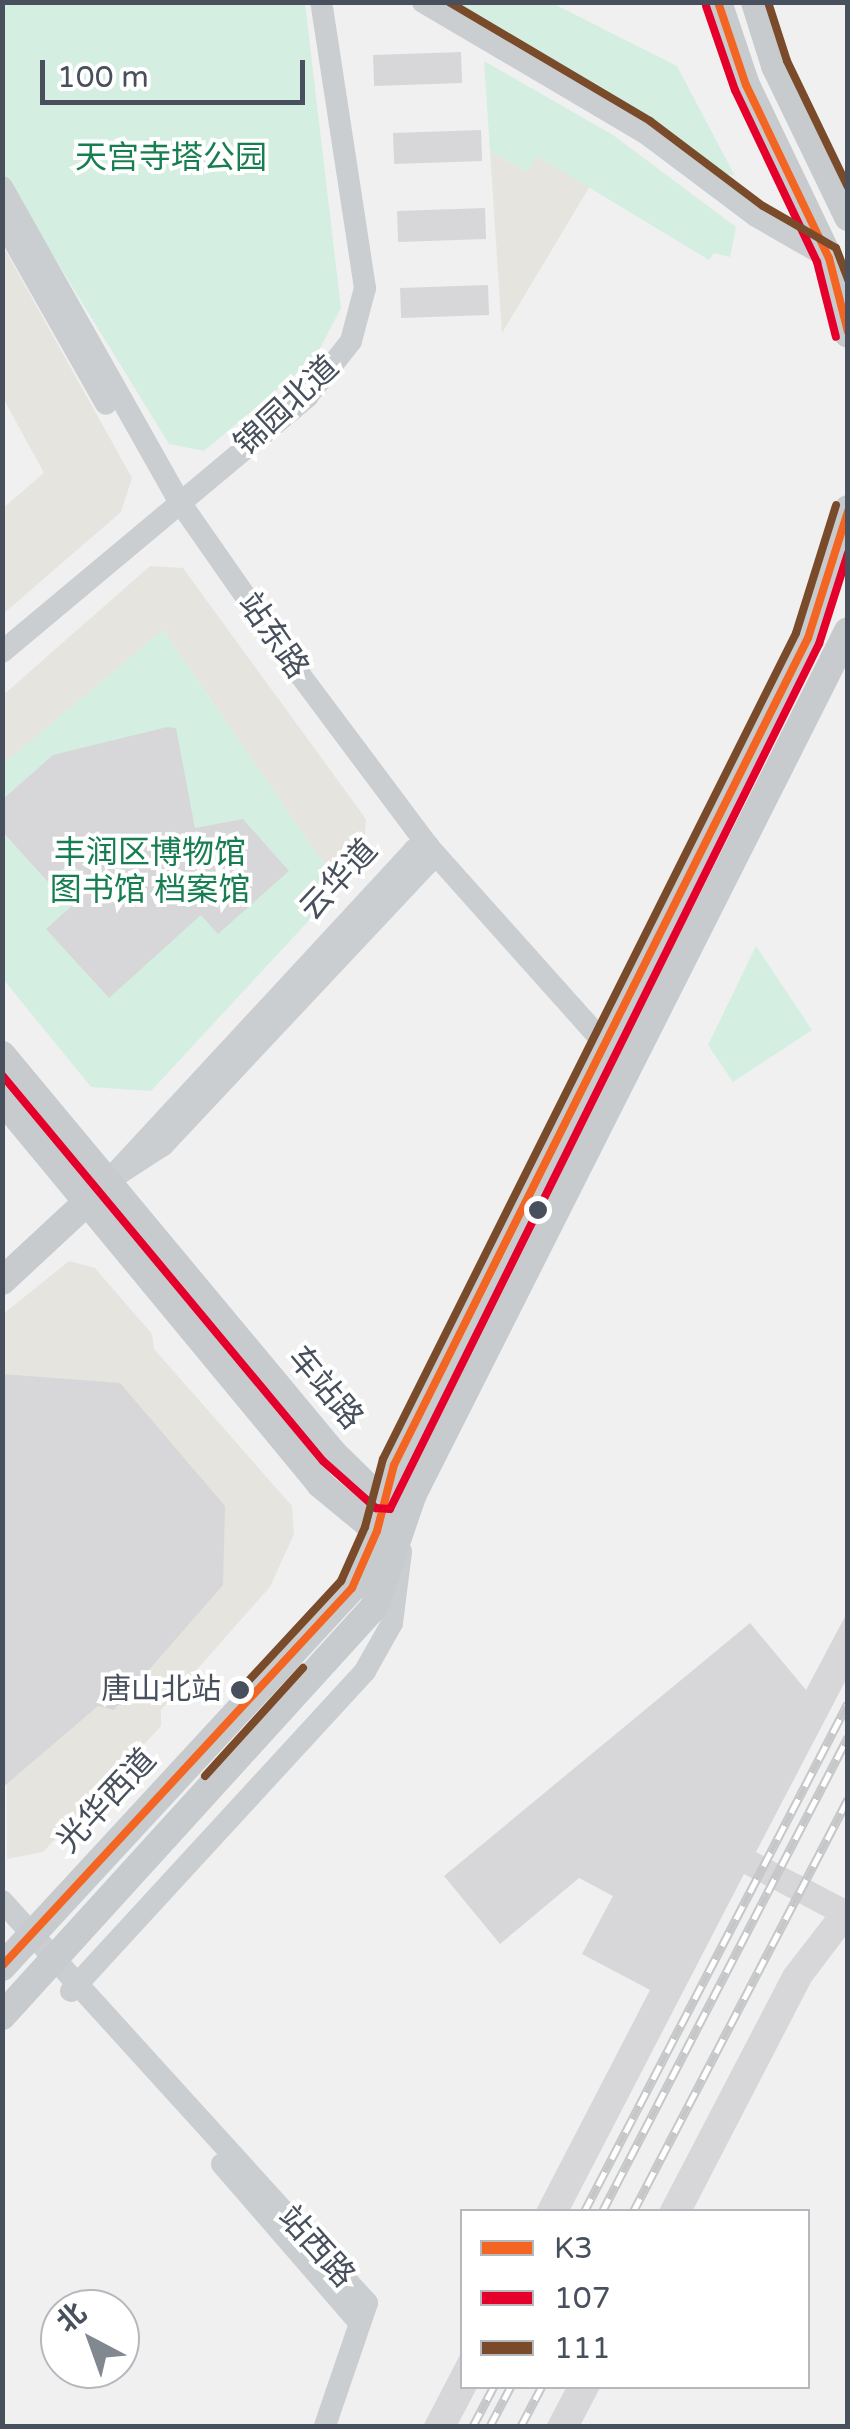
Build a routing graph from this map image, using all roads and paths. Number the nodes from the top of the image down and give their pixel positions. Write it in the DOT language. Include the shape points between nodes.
graph roads {
  1 [pos="322,2"];
  2 [pos="422,2"];
  3 [pos="718,2"];
  4 [pos="755,2"];
  5 [pos="2,187"];
  6 [pos="848,218"];
  7 [pos="2,220"];
  8 [pos="829,258"];
  9 [pos="848,334"];
  10 [pos="172,506"];
  11 [pos="848,509"];
  12 [pos="848,631"];
  13 [pos="2,652"];
  14 [pos="423,853"];
  15 [pos="650,1024"];
  16 [pos="606,1040"];
  17 [pos="2,1055"];
  18 [pos="2,1100"];
  19 [pos="108,1182"];
  20 [pos="88,1203"];
  21 [pos="2,1281"];
  22 [pos="383,1498"];
  23 [pos="390,1532"];
  24 [pos="2,1901"];
  25 [pos="32,1935"];
  26 [pos="52,1960"];
  27 [pos="2,1968"];
  28 [pos="76,1986"];
  29 [pos="2,2016"];
  30 [pos="324,2426"];
  1 -- 10 [label="street, 锦园北道" via="361,255 360,314 336,366 308,397"];
  2 -- 8 [label="street" via="644,132 756,216"];
  3 -- 8 [label="main road" via="746,85"];
  4 -- 6 [label="main road" via="775,66"];
  5 -- 10 [label="street, 站东路"];
  7 -- 10 [label="street, 站东路"];
  8 -- 9 [label="main road"];
  10 -- 13 [label="street, 锦园北道"];
  10 -- 14 [label="street, 站东路"];
  11 -- 16 [label="main road, 光华西道" via="808,638"];
  12 -- 15 [label="main road, 光华西道"];
  14 -- 16 [label="street, 站东路"];
  14 -- 19 [label="street, 云华道"];
  15 -- 16 [label="main road"];
  15 -- 23 [label="main road, 光华西道"];
  16 -- 22 [label="main road, 光华西道"];
  17 -- 19 [label="main road, 车站路"];
  18 -- 20 [label="main road, 车站路"];
  19 -- 20 [label="main road, 云华道"];
  19 -- 22 [label="main road, 车站路" via="333,1453"];
  20 -- 21 [label="main road, 云华道"];
  20 -- 23 [label="main road, 车站路" via="320,1484"];
  22 -- 23 [label="main road, 光华西道"];
  23 -- 25 [label="main road, 光华西道" via="352,1588"];
  23 -- 26 [label="main road, 光华西道" via="374,1607"];
  23 -- 28 [label="street" via="392,1624 365,1671"];
  24 -- 25 [label="street, 站西路"];
  25 -- 26 [label="street, 站西路"];
  25 -- 27 [label="main road, 光华西道"];
  26 -- 28 [label="street, 站西路"];
  26 -- 29 [label="main road, 光华西道"];
  28 -- 30 [label="street, 站西路" via="237,2169 367,2303"];
}
